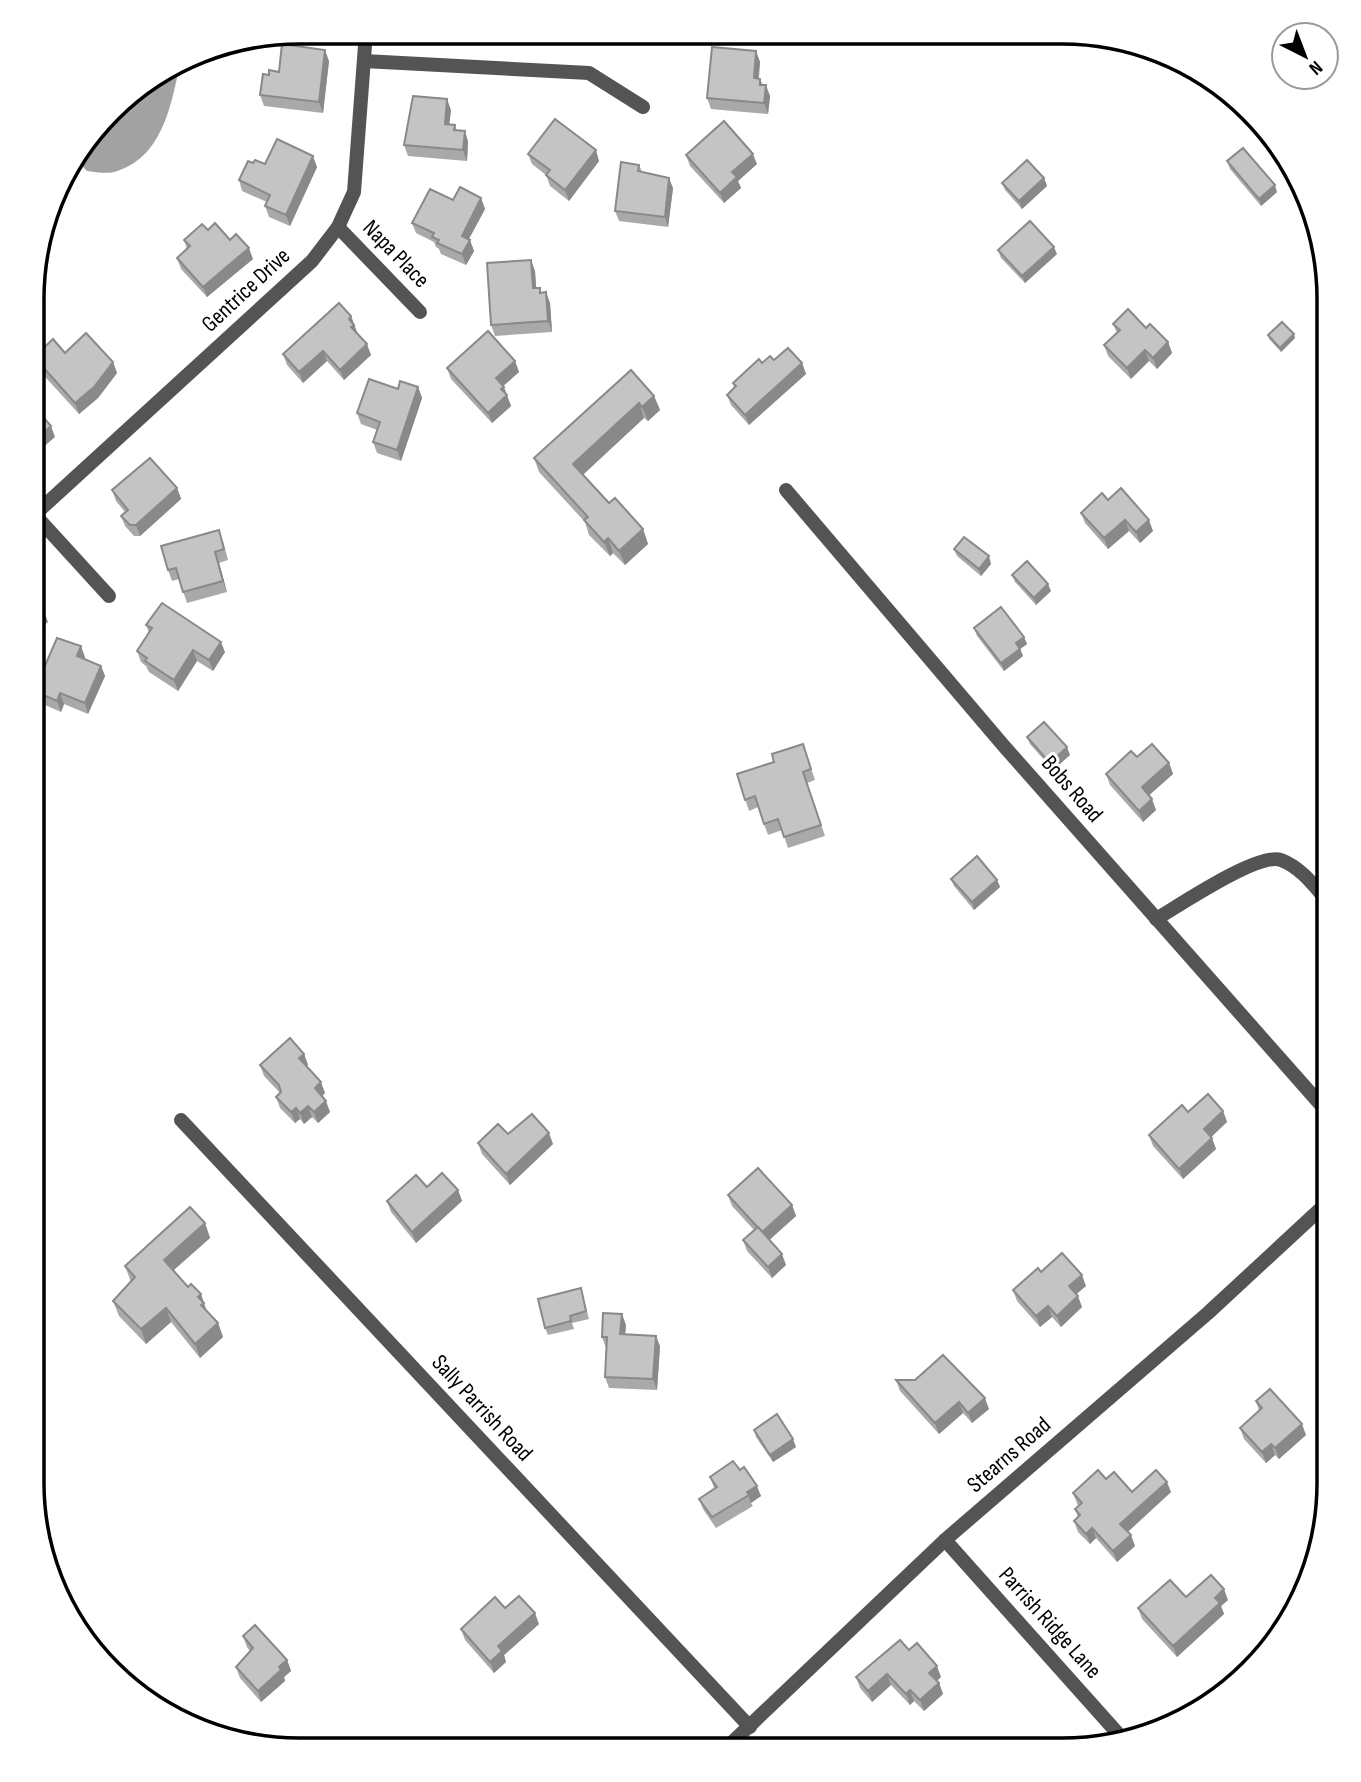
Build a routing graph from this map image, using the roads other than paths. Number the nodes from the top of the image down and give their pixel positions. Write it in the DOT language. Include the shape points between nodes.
graph roads {
  1 [pos="365,44"];
  2 [pos="364,61"];
  3 [pos="643,107"];
  4 [pos="338,227"];
  5 [pos="421,312"];
  6 [pos="786,490"];
  7 [pos="44,506"];
  8 [pos="44,526"];
  9 [pos="109,596"];
  10 [pos="1317,889"];
  11 [pos="1156,919"];
  12 [pos="1317,1100"];
  13 [pos="181,1120"];
  14 [pos="1317,1212"];
  15 [pos="945,1540"];
  16 [pos="750,1727"];
  17 [pos="1117,1732"];
  18 [pos="737,1738"];
  1 -- 2 [label="street, Gentrice Drive"];
  2 -- 3 [label="street" via="589,73"];
  2 -- 4 [label="street, Gentrice Drive" via="354,192"];
  4 -- 5 [label="street, Napa Place"];
  4 -- 7 [label="street, Gentrice Drive" via="312,261"];
  6 -- 11 [label="street, Bobs Road"];
  8 -- 9 [label="street"];
  10 -- 11 [label="street" via="1303,873 1279,859 1257,862"];
  11 -- 12 [label="street, Bobs Road"];
  13 -- 16 [label="street, Sally Parrish Road"];
  14 -- 15 [label="street, Stearns Road"];
  15 -- 16 [label="street, Stearns Road"];
  15 -- 17 [label="street, Parrish Ridge Lane"];
  16 -- 18 [label="street, Stearns Road"];
}
